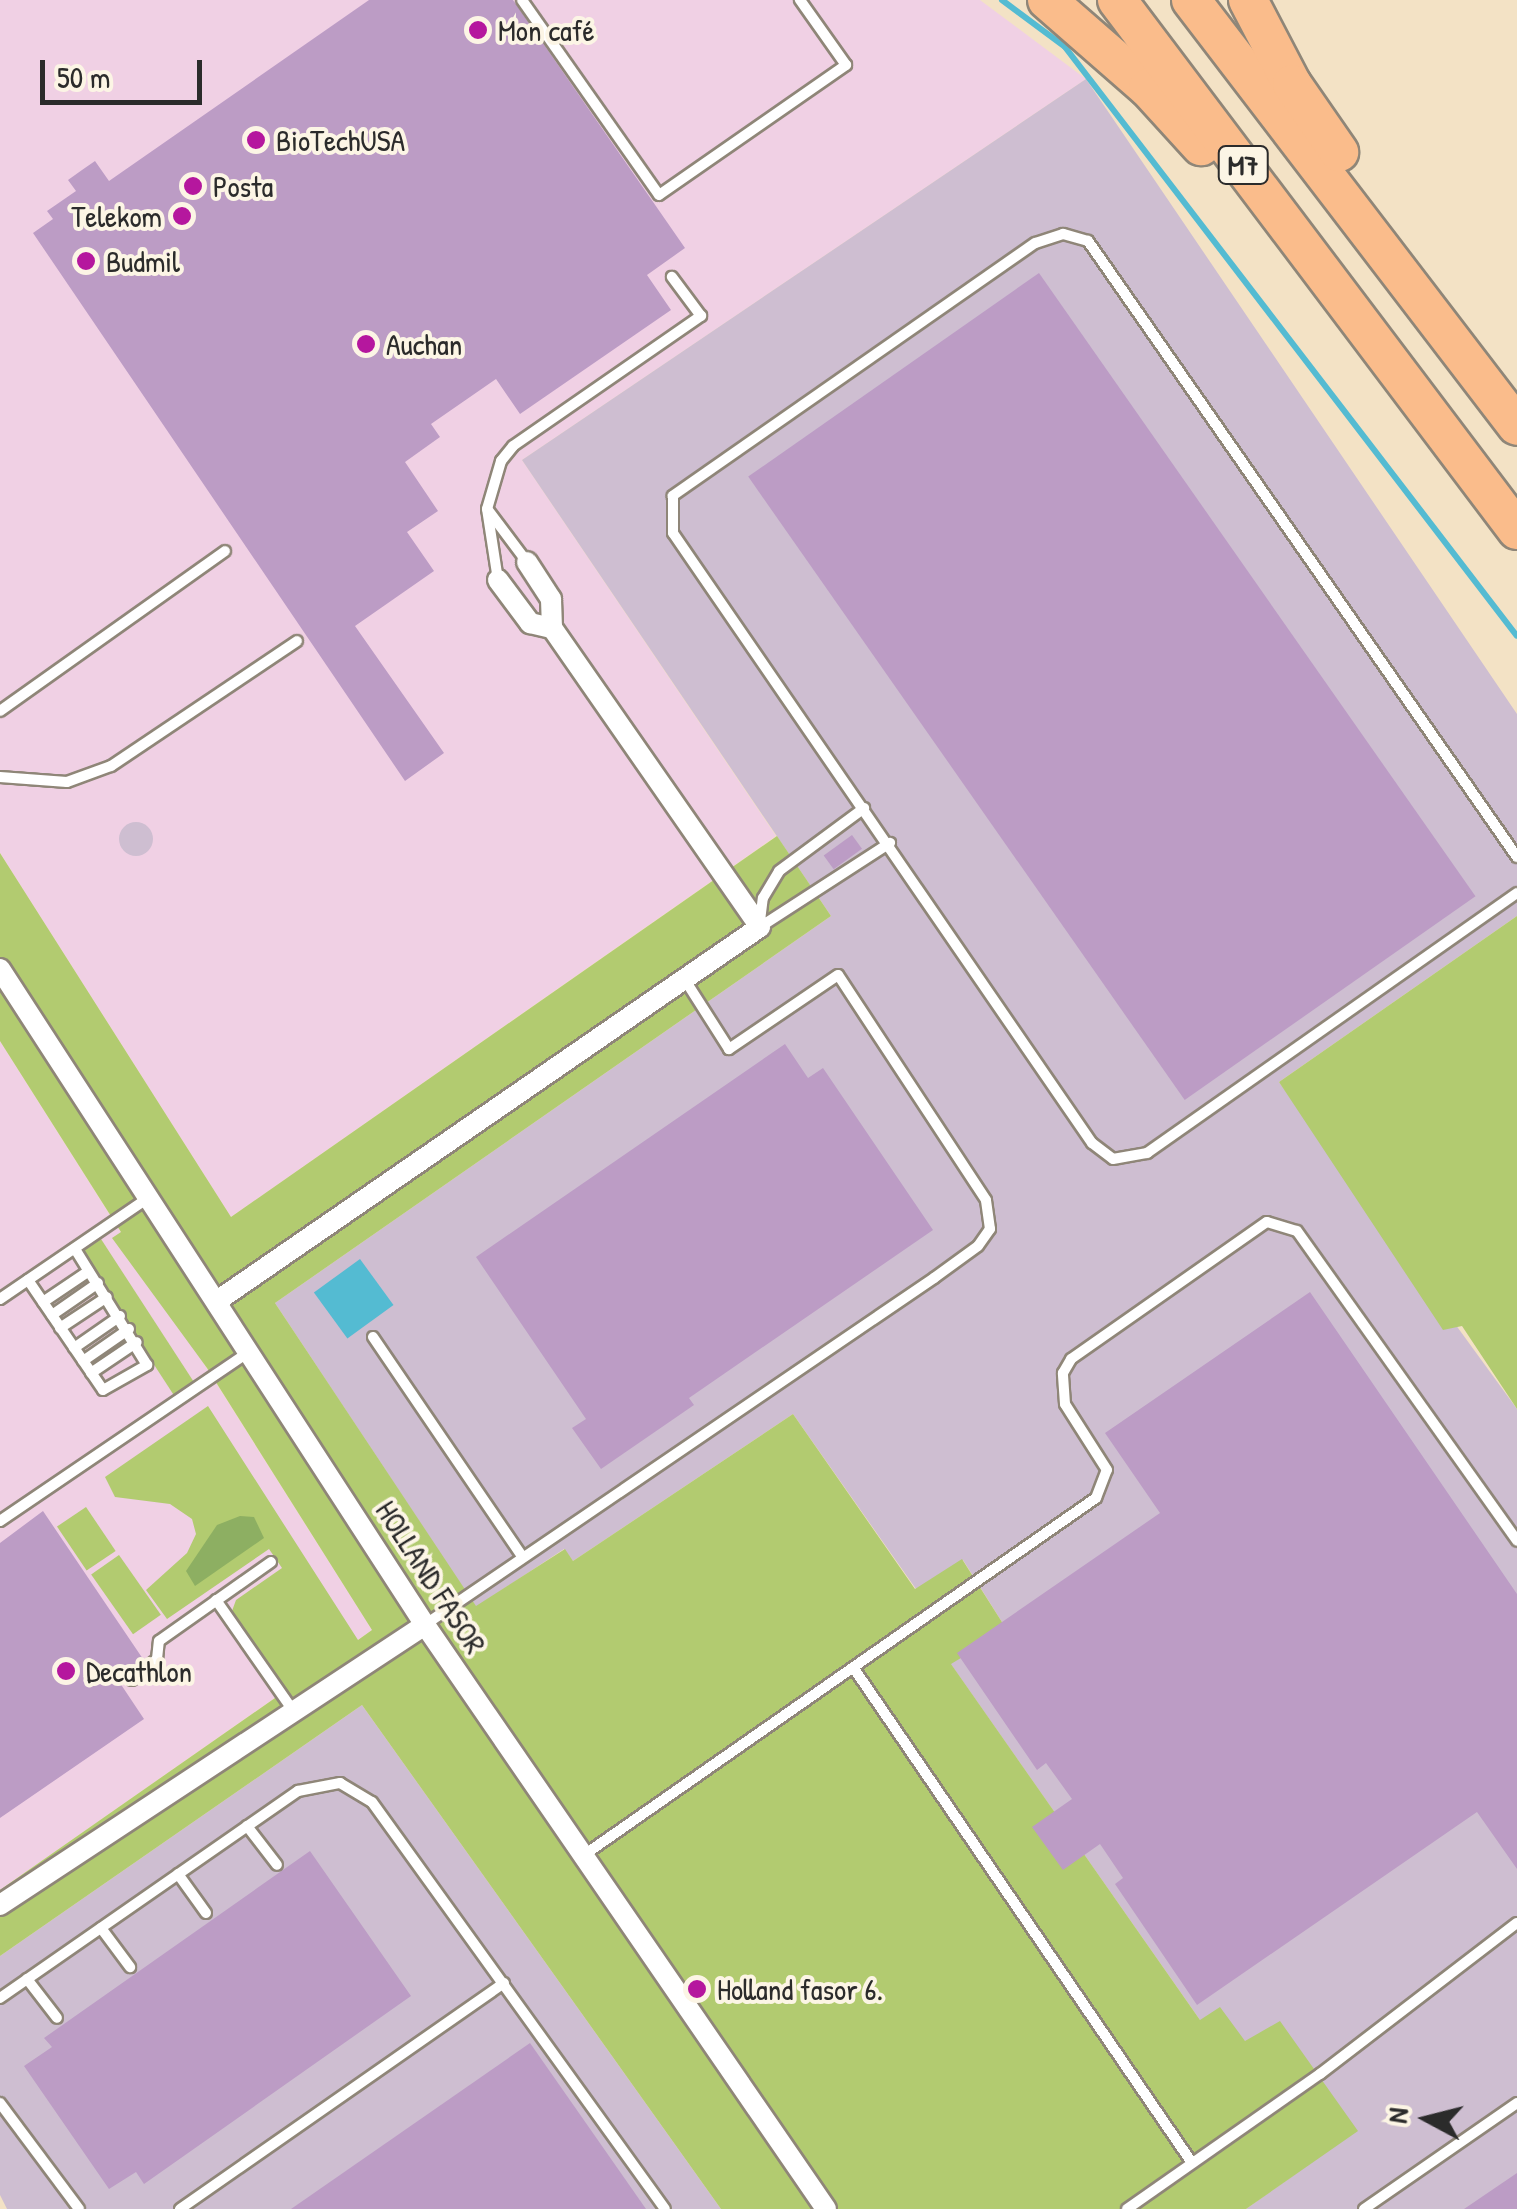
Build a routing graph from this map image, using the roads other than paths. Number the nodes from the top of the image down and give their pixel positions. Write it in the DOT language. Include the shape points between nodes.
graph roads {
  1 [pos="522,0"];
  2 [pos="800,0"];
  3 [pos="1047,0"];
  4 [pos="1118,0"];
  5 [pos="1190,0"];
  6 [pos="1248,0"];
  7 [pos="1402,273"];
  8 [pos="672,277"];
  9 [pos="1369,330"];
  10 [pos="1517,426"];
  11 [pos="487,509"];
  12 [pos="1517,530"];
  13 [pos="225,551"];
  14 [pos="528,562"];
  15 [pos="498,580"];
  16 [pos="552,628"];
  17 [pos="297,642"];
  18 [pos="0,712"];
  19 [pos="0,777"];
  20 [pos="864,808"];
  21 [pos="890,843"];
  22 [pos="1517,857"];
  23 [pos="1517,892"];
  24 [pos="760,927"];
  25 [pos="0,969"];
  26 [pos="684,979"];
  27 [pos="148,1198"];
  28 [pos="75,1249"];
  29 [pos="89,1271"];
  30 [pos="28,1280"];
  31 [pos="98,1283"];
  32 [pos="107,1297"];
  33 [pos="0,1299"];
  34 [pos="217,1301"];
  35 [pos="43,1302"];
  36 [pos="52,1315"];
  37 [pos="120,1316"];
  38 [pos="60,1328"];
  39 [pos="129,1329"];
  40 [pos="373,1337"];
  41 [pos="137,1342"];
  42 [pos="74,1348"];
  43 [pos="249,1352"];
  44 [pos="83,1361"];
  45 [pos="91,1373"];
  46 [pos="0,1521"];
  47 [pos="1517,1540"];
  48 [pos="522,1556"];
  49 [pos="271,1562"];
  50 [pos="216,1600"];
  51 [pos="425,1625"];
  52 [pos="854,1670"];
  53 [pos="132,1680"];
  54 [pos="295,1712"];
  55 [pos="247,1826"];
  56 [pos="584,1855"];
  57 [pos="277,1865"];
  58 [pos="178,1874"];
  59 [pos="0,1905"];
  60 [pos="206,1913"];
  61 [pos="1517,1923"];
  62 [pos="101,1928"];
  63 [pos="130,1967"];
  64 [pos="27,1979"];
  65 [pos="504,1983"];
  66 [pos="0,1998"];
  67 [pos="56,2018"];
  68 [pos="0,2103"];
  69 [pos="1517,2103"];
  70 [pos="1192,2163"];
  71 [pos="79,2209"];
  72 [pos="180,2209"];
  73 [pos="666,2209"];
  74 [pos="826,2209"];
  75 [pos="1127,2209"];
  76 [pos="1364,2209"];
  1 -- 2 [label="lane" via="659,195 846,65"];
  3 -- 9 [label="highway" via="1148,88 1325,292"];
  4 -- 9 [label="highway, M7"];
  5 -- 7 [label="highway, M7"];
  6 -- 7 [label="highway" via="1292,84 1372,197"];
  7 -- 10 [label="highway, M7"];
  8 -- 11 [label="lane" via="701,316 513,446 495,474"];
  9 -- 12 [label="highway, M7"];
  11 -- 14 [label="lane"];
  11 -- 15 [label="lane"];
  13 -- 18 [label="lane"];
  14 -- 16 [label="street" via="551,599"];
  15 -- 16 [label="street" via="530,623"];
  16 -- 24 [label="street"];
  17 -- 19 [label="lane" via="111,766 68,782"];
  20 -- 21 [label="lane"];
  20 -- 22 [label="lane" via="673,533 674,496 1035,243 1062,234 1096,248"];
  20 -- 24 [label="lane" via="779,871 763,898"];
  21 -- 23 [label="lane" via="1092,1143 1124,1160 1147,1154"];
  21 -- 24 [label="lane"];
  24 -- 26 [label="street"];
  25 -- 27 [label="street, HOLLAND FASOR"];
  26 -- 34 [label="street"];
  26 -- 48 [label="lane" via="729,1048 838,975 986,1200 990,1230 934,1278"];
  27 -- 28 [label="lane"];
  27 -- 34 [label="street, HOLLAND FASOR"];
  28 -- 29 [label="lane"];
  28 -- 30 [label="lane"];
  29 -- 31 [label="lane"];
  29 -- 35 [label="lane"];
  30 -- 33 [label="lane"];
  30 -- 35 [label="lane"];
  31 -- 32 [label="lane"];
  31 -- 36 [label="lane"];
  32 -- 37 [label="lane"];
  32 -- 38 [label="lane"];
  34 -- 43 [label="street, HOLLAND FASOR"];
  35 -- 36 [label="lane"];
  36 -- 38 [label="lane"];
  37 -- 39 [label="lane"];
  37 -- 42 [label="lane"];
  38 -- 42 [label="lane"];
  39 -- 41 [label="lane"];
  39 -- 44 [label="lane"];
  40 -- 48 [label="lane"];
  41 -- 45 [label="lane"];
  41 -- 45 [label="lane" via="149,1361 128,1378 106,1391"];
  42 -- 44 [label="lane"];
  43 -- 46 [label="lane"];
  43 -- 51 [label="street, HOLLAND FASOR"];
  44 -- 45 [label="lane"];
  47 -- 52 [label="lane" via="1298,1231 1267,1222 1071,1359 1064,1373 1066,1404 1107,1470 1096,1498"];
  48 -- 51 [label="lane"];
  49 -- 50 [label="lane"];
  50 -- 53 [label="lane" via="159,1641 157,1658"];
  50 -- 54 [label="lane"];
  51 -- 54 [label="street"];
  51 -- 56 [label="street, HOLLAND FASOR"];
  52 -- 56 [label="lane"];
  52 -- 70 [label="lane"];
  54 -- 59 [label="street"];
  55 -- 57 [label="lane"];
  55 -- 58 [label="lane"];
  55 -- 65 [label="lane" via="314,1784 340,1783 363,1793"];
  56 -- 74 [label="street, HOLLAND FASOR"];
  58 -- 60 [label="lane"];
  58 -- 62 [label="lane"];
  61 -- 70 [label="lane"];
  62 -- 63 [label="lane"];
  62 -- 64 [label="lane"];
  64 -- 66 [label="lane"];
  64 -- 67 [label="lane"];
  65 -- 72 [label="lane"];
  65 -- 73 [label="lane"];
  68 -- 71 [label="lane"];
  69 -- 76 [label="lane"];
  70 -- 75 [label="lane"];
}
